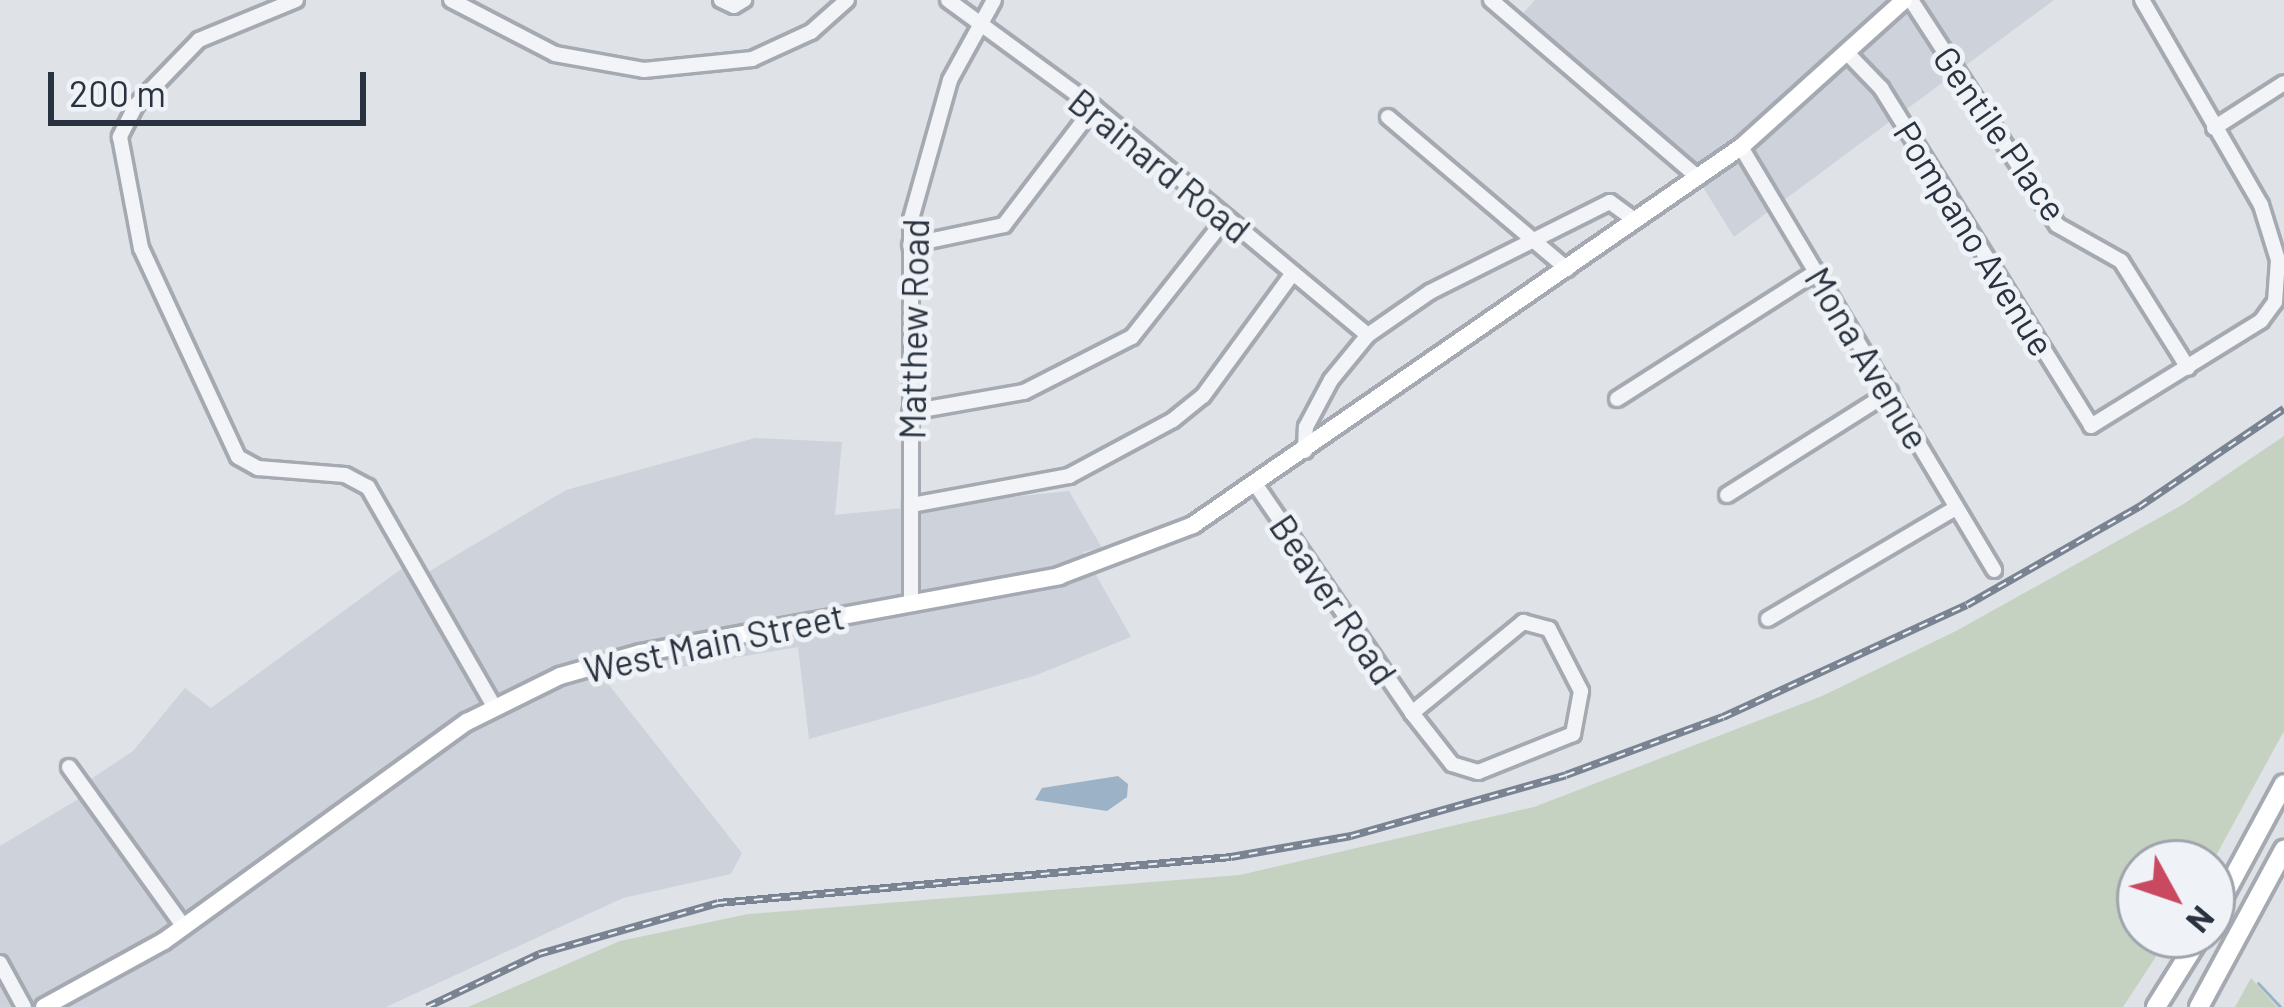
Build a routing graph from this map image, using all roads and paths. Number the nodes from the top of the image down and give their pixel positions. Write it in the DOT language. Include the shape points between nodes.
graph roads {
  1 [pos="296,0"];
  2 [pos="451,0"];
  3 [pos="721,0"];
  4 [pos="744,0"];
  5 [pos="847,0"];
  6 [pos="948,0"];
  7 [pos="994,0"];
  8 [pos="1491,0"];
  9 [pos="1907,0"];
  10 [pos="2142,0"];
  11 [pos="976,22"];
  12 [pos="1850,56"];
  13 [pos="2284,82"];
  14 [pos="1094,107"];
  15 [pos="1388,117"];
  16 [pos="2215,128"];
  17 [pos="1741,147"];
  18 [pos="1696,176"];
  19 [pos="1226,218"];
  20 [pos="1636,221"];
  21 [pos="1538,238"];
  22 [pos="910,245"];
  23 [pos="1568,269"];
  24 [pos="1817,271"];
  25 [pos="1293,273"];
  26 [pos="1368,335"];
  27 [pos="2188,368"];
  28 [pos="1890,392"];
  29 [pos="1617,399"];
  30 [pos="910,412"];
  31 [pos="1305,451"];
  32 [pos="1256,485"];
  33 [pos="1726,494"];
  34 [pos="911,505"];
  35 [pos="1956,508"];
  36 [pos="1994,570"];
  37 [pos="910,603"];
  38 [pos="1768,619"];
  39 [pos="494,706"];
  40 [pos="1412,713"];
  41 [pos="69,767"];
  42 [pos="2284,784"];
  43 [pos="2284,850"];
  44 [pos="2236,873"];
  45 [pos="184,927"];
  46 [pos="2188,959"];
  47 [pos="0,963"];
  48 [pos="24,1007"];
  49 [pos="44,1007"];
  50 [pos="2160,1007"];
  51 [pos="2199,1007"];
  1 -- 39 [label="street" via="199,40 136,105 120,136 141,248 238,457 258,468 346,475 368,487"];
  2 -- 5 [label="street" via="555,54 644,70 752,59 811,32"];
  3 -- 4 [label="street"];
  6 -- 11 [label="street, Brainard Road"];
  7 -- 11 [label="street, Matthew Road"];
  8 -- 18 [label="street"];
  9 -- 12 [label="main road, West Main Street"];
  9 -- 27 [label="street, Gentile Place" via="2056,225 2121,261"];
  10 -- 16 [label="street"];
  11 -- 14 [label="street, Brainard Road"];
  11 -- 22 [label="street, Matthew Road" via="938,116"];
  12 -- 17 [label="main road, West Main Street"];
  12 -- 27 [label="street, Pompano Avenue" via="1881,88 2091,426"];
  13 -- 16 [label="street"];
  14 -- 19 [label="street, Brainard Road"];
  14 -- 22 [label="street" via="1004,226"];
  15 -- 21 [label="street"];
  16 -- 27 [label="street" via="2261,205 2278,260 2275,302"];
  17 -- 18 [label="main road, West Main Street"];
  17 -- 24 [label="street, Mona Avenue"];
  18 -- 20 [label="main road, West Main Street"];
  19 -- 25 [label="street, Brainard Road"];
  19 -- 30 [label="street" via="1132,337 1024,392"];
  20 -- 21 [label="street" via="1610,202"];
  20 -- 23 [label="main road, West Main Street"];
  21 -- 23 [label="street"];
  21 -- 26 [label="street" via="1430,292"];
  22 -- 30 [label="street, Matthew Road"];
  23 -- 31 [label="main road, West Main Street"];
  24 -- 28 [label="street, Mona Avenue"];
  24 -- 29 [label="street"];
  25 -- 26 [label="street, Brainard Road"];
  25 -- 34 [label="street" via="1203,396 1166,424 1069,476"];
  26 -- 31 [label="street" via="1330,380 1306,427"];
  28 -- 33 [label="street"];
  28 -- 35 [label="street, Mona Avenue"];
  30 -- 34 [label="street, Matthew Road"];
  31 -- 32 [label="main road, West Main Street"];
  32 -- 37 [label="main road, West Main Street" via="1128,555"];
  32 -- 40 [label="street, Beaver Road"];
  34 -- 37 [label="street, Matthew Road"];
  35 -- 36 [label="street, Mona Avenue"];
  35 -- 38 [label="street"];
  37 -- 39 [label="main road, West Main Street" via="627,656"];
  39 -- 45 [label="main road, West Main Street"];
  40 -- 40 [label="street, Beaver Road" via="1522,622 1549,629 1581,691 1573,734 1478,772 1452,764"];
  41 -- 45 [label="street"];
  42 -- 44 [label="highway"];
  43 -- 51 [label="highway"];
  45 -- 49 [label="main road, West Main Street"];
  46 -- 50 [label="highway"];
  47 -- 48 [label="street"];
}
